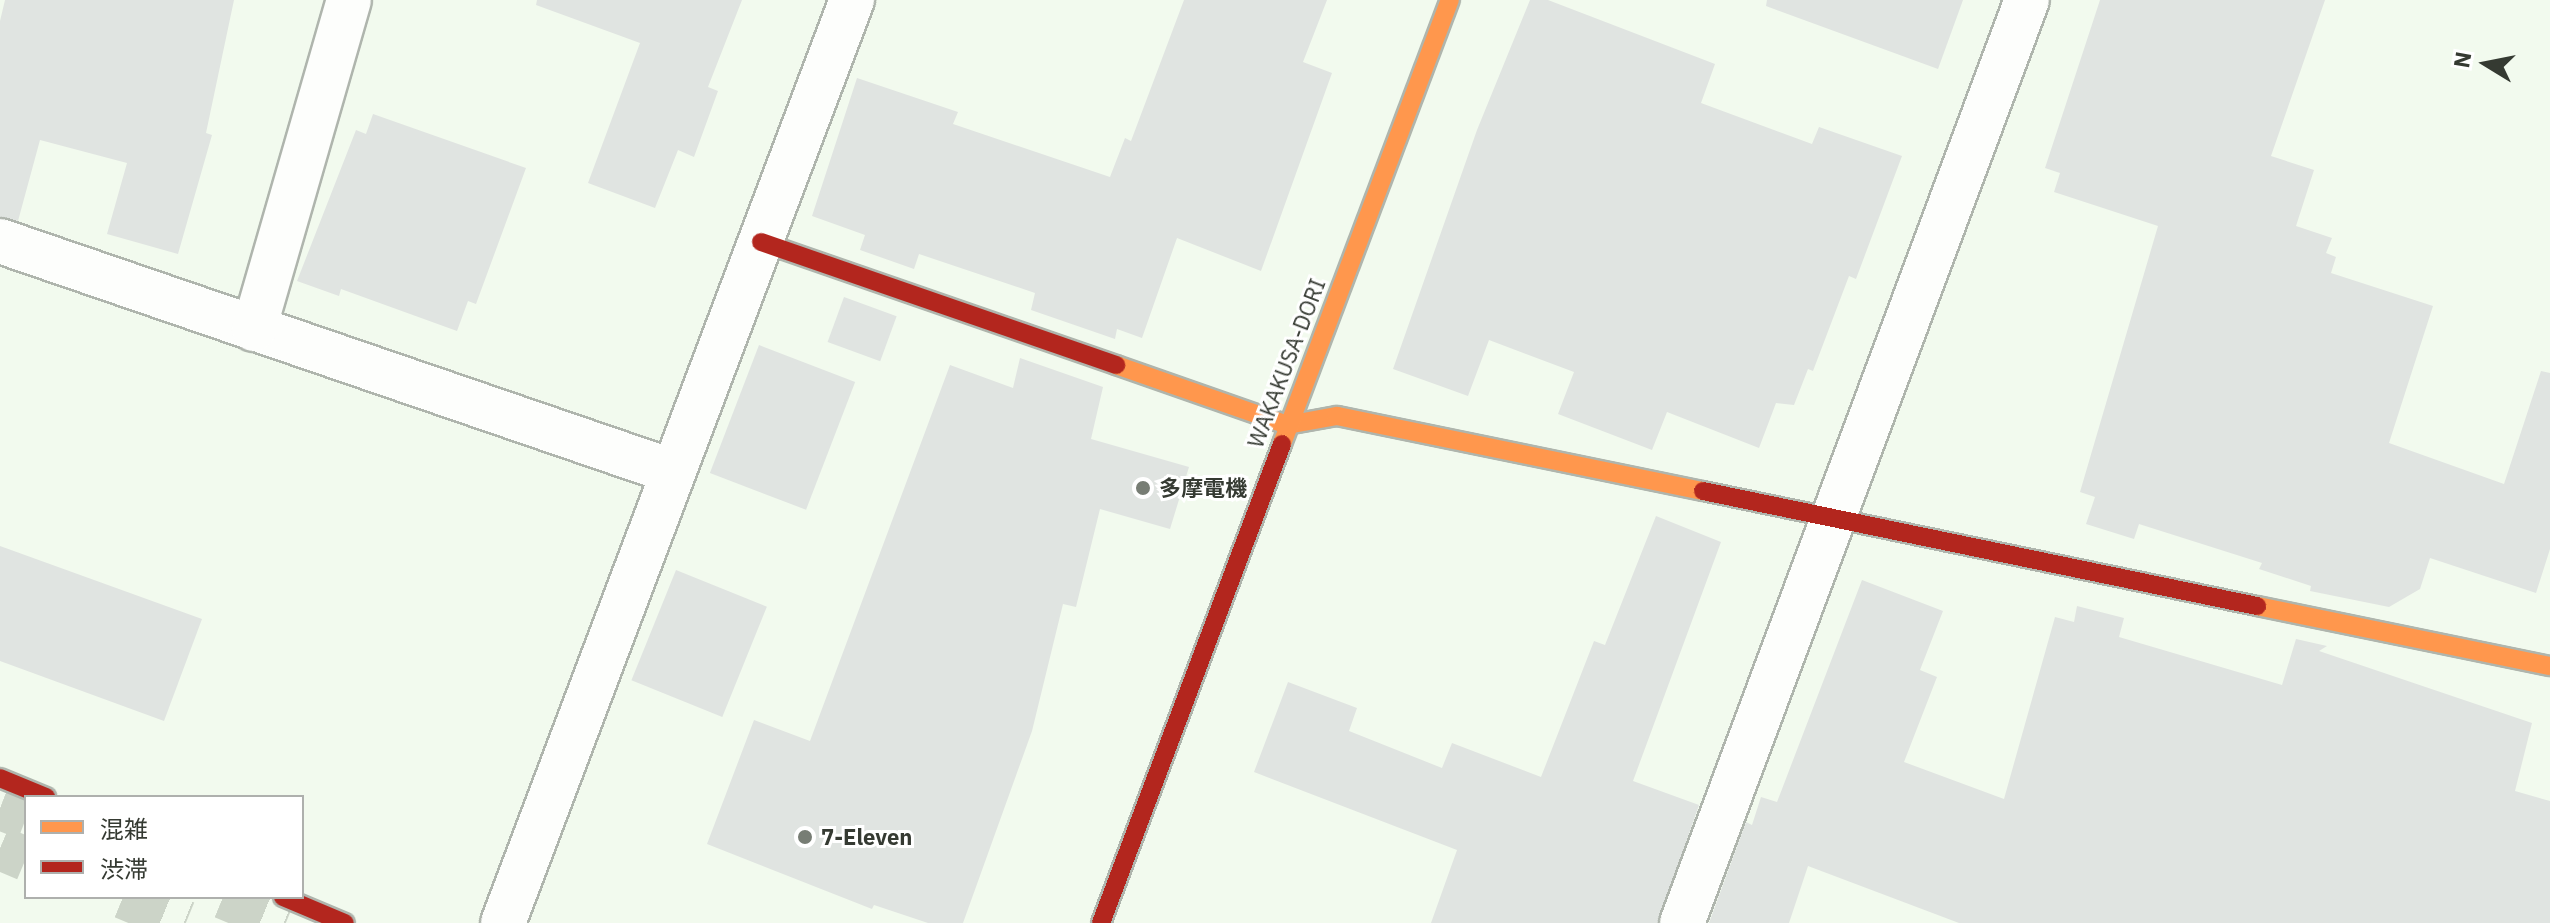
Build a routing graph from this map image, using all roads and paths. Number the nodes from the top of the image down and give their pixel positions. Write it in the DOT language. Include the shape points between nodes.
graph roads {
  1 [pos="349,0"];
  2 [pos="852,0"];
  3 [pos="1450,0"];
  4 [pos="2027,0"];
  5 [pos="0,241"];
  6 [pos="761,242"];
  7 [pos="254,329"];
  8 [pos="1287,425"];
  9 [pos="674,472"];
  10 [pos="1832,515"];
  11 [pos="2550,666"];
  12 [pos="0,778"];
  13 [pos="41,795"];
  14 [pos="288,899"];
  15 [pos="1684,922"];
  16 [pos="345,923"];
  17 [pos="503,923"];
  18 [pos="1101,923"];
  1 -- 7 [label="street"];
  2 -- 6 [label="street"];
  3 -- 8 [label="street, WAKAKUSA-DORI"];
  4 -- 10 [label="street"];
  5 -- 7 [label="street"];
  6 -- 8 [label="street"];
  6 -- 9 [label="street"];
  7 -- 9 [label="street"];
  8 -- 10 [label="street" via="1337,416"];
  8 -- 18 [label="street, WAKAKUSA-DORI"];
  9 -- 17 [label="street"];
  10 -- 11 [label="street"];
  10 -- 15 [label="street"];
  12 -- 13 [label="street"];
  14 -- 16 [label="street"];
}
